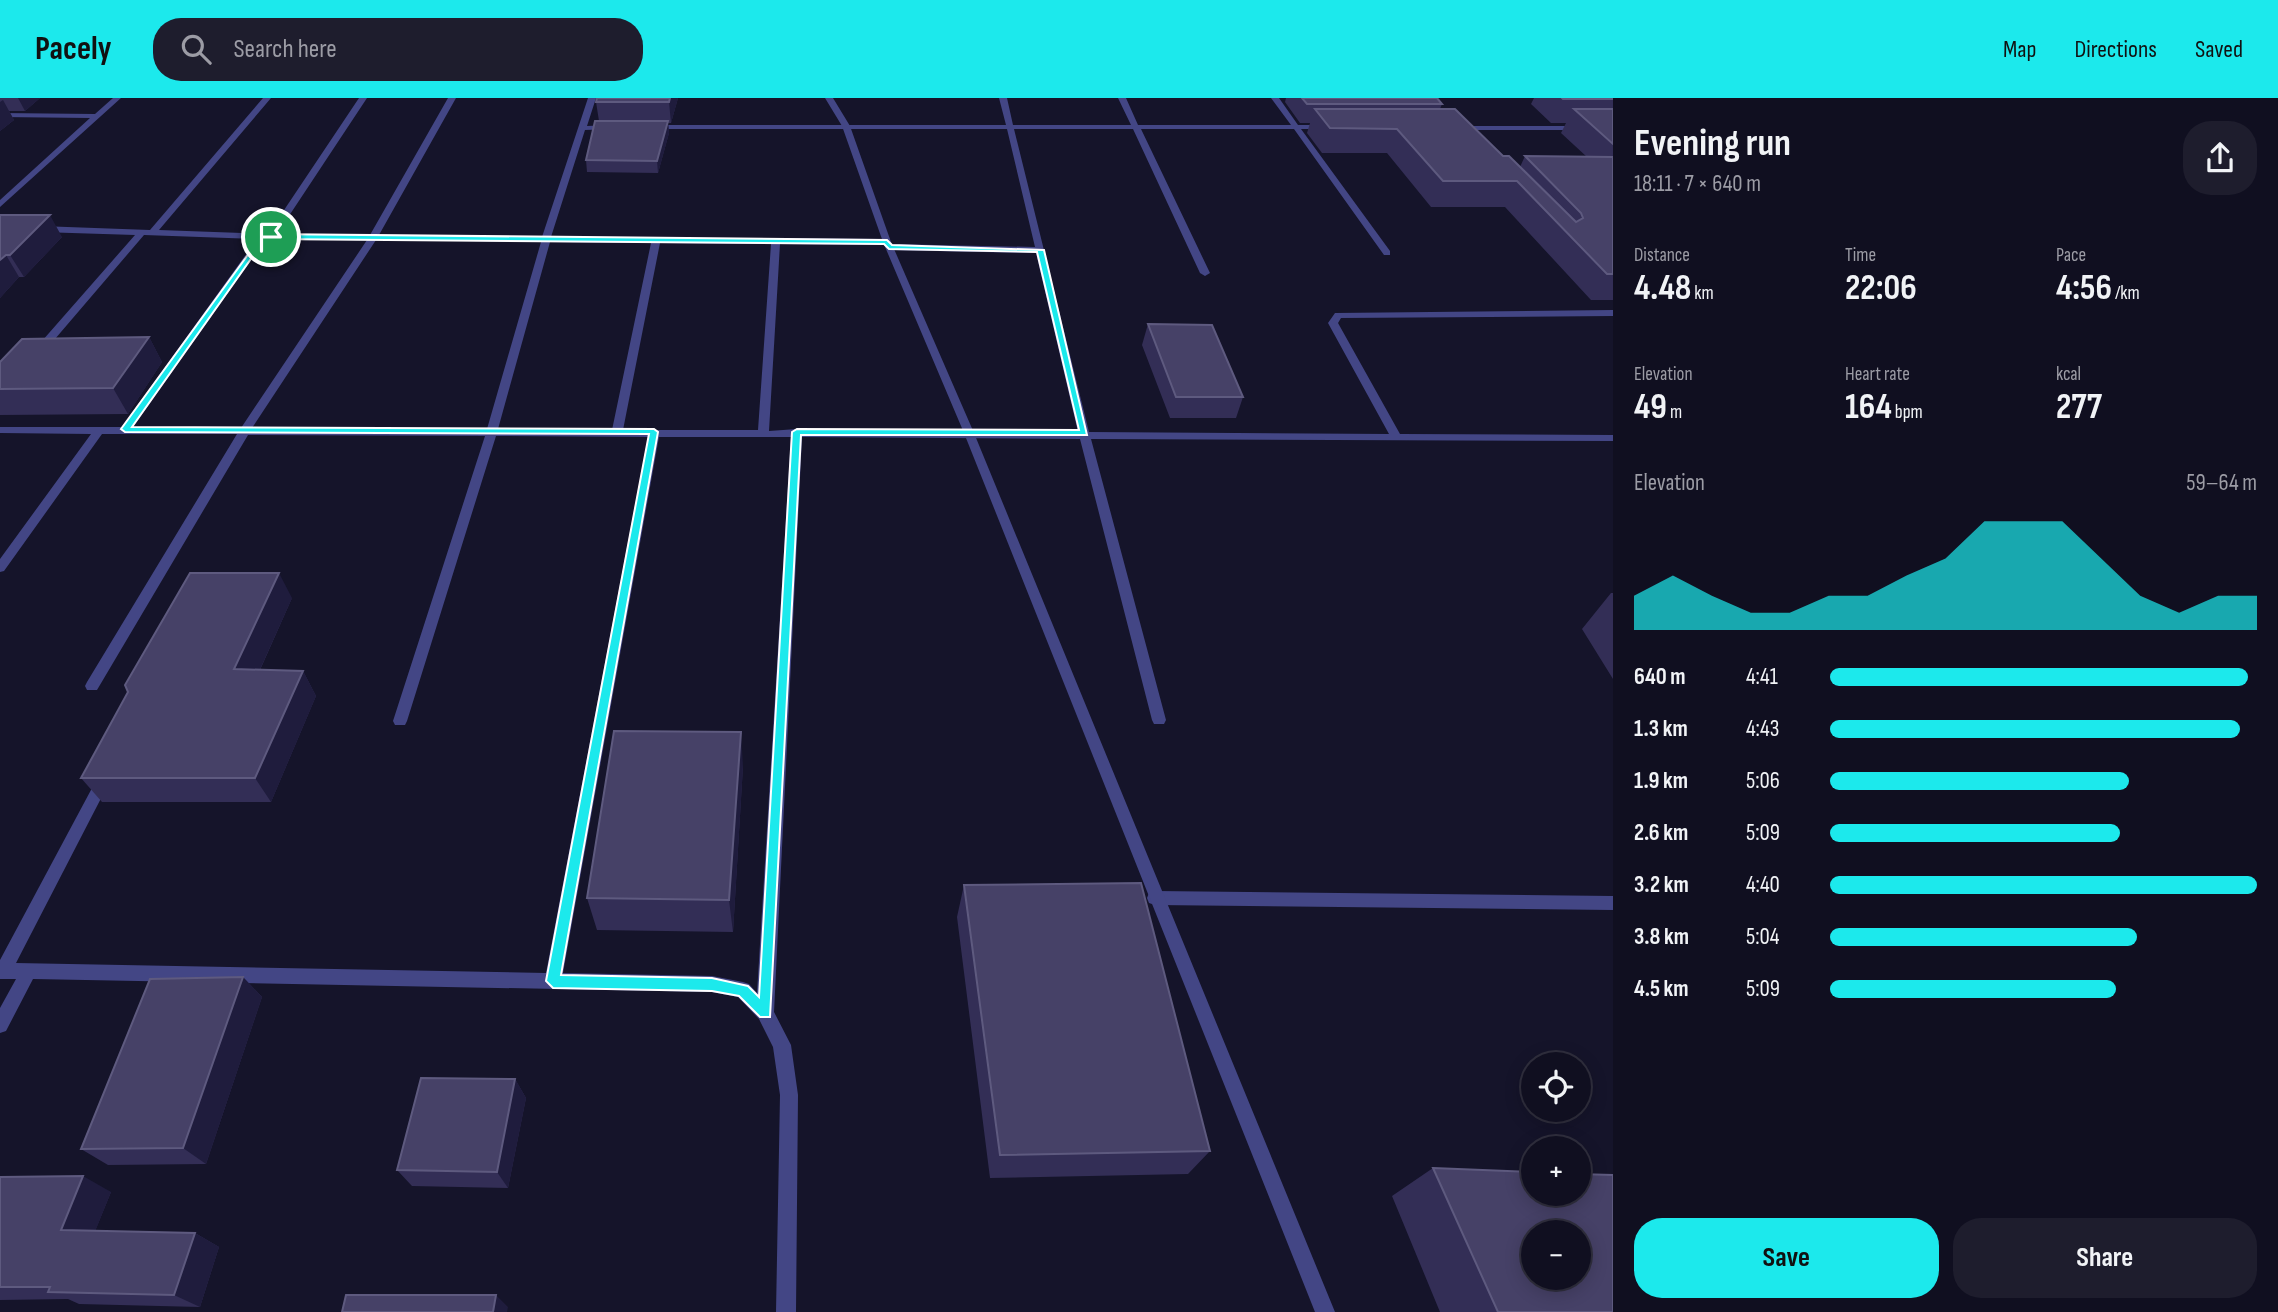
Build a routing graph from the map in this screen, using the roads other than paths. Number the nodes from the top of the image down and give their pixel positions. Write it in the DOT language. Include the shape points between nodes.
graph roads {
  1 [pos="117,98"];
  2 [pos="267,98"];
  3 [pos="363,98"];
  4 [pos="452,98"];
  5 [pos="592,98"];
  6 [pos="829,98"];
  7 [pos="1003,98"];
  8 [pos="1122,98"];
  9 [pos="1275,98"];
  10 [pos="0,115"];
  11 [pos="98,116"];
  12 [pos="1447,118"];
  13 [pos="846,126"];
  14 [pos="1010,126"];
  15 [pos="624,127"];
  16 [pos="638,127"];
  17 [pos="1135,127"];
  18 [pos="1295,127"];
  19 [pos="1335,127"];
  20 [pos="582,128"];
  21 [pos="1443,128"];
  22 [pos="1457,128"];
  23 [pos="1613,128"];
  24 [pos="1466,138"];
  25 [pos="0,204"];
  26 [pos="26,229"];
  27 [pos="146,233"];
  28 [pos="267,237"];
  29 [pos="373,238"];
  30 [pos="546,239"];
  31 [pos="656,240"];
  32 [pos="776,241"];
  33 [pos="888,244"];
  34 [pos="1040,250"];
  35 [pos="1387,253"];
  36 [pos="1205,273"];
  37 [pos="1613,313"];
  38 [pos="35,356"];
  39 [pos="0,429"];
  40 [pos="99,429"];
  41 [pos="125,429"];
  42 [pos="245,429"];
  43 [pos="492,431"];
  44 [pos="617,432"];
  45 [pos="654,432"];
  46 [pos="763,432"];
  47 [pos="797,432"];
  48 [pos="969,433"];
  49 [pos="1084,433"];
  50 [pos="1395,434"];
  51 [pos="1612,440"];
  52 [pos="0,569"];
  53 [pos="92,687"];
  54 [pos="1159,720"];
  55 [pos="400,721"];
  56 [pos="112,763"];
  57 [pos="1155,898"];
  58 [pos="1613,904"];
  59 [pos="2,971"];
  60 [pos="29,971"];
  61 [pos="553,981"];
  62 [pos="765,1013"];
  63 [pos="0,1025"];
  64 [pos="786,1312"];
  65 [pos="1325,1312"];
  1 -- 11 [label="street"];
  2 -- 27 [label="street"];
  3 -- 28 [label="street"];
  4 -- 29 [label="street"];
  5 -- 20 [label="street"];
  6 -- 13 [label="street"];
  7 -- 14 [label="street"];
  8 -- 17 [label="street"];
  9 -- 18 [label="street"];
  10 -- 11 [label="street"];
  11 -- 25 [label="street"];
  12 -- 22 [label="street"];
  13 -- 14 [label="street"];
  13 -- 16 [label="street"];
  13 -- 33 [label="street"];
  14 -- 17 [label="street"];
  14 -- 34 [label="street"];
  15 -- 20 [label="street"];
  17 -- 18 [label="street"];
  17 -- 36 [label="street"];
  18 -- 19 [label="street"];
  18 -- 35 [label="street"];
  20 -- 30 [label="street"];
  21 -- 22 [label="street"];
  22 -- 23 [label="street"];
  22 -- 24 [label="street"];
  26 -- 27 [label="street"];
  27 -- 28 [label="street"];
  27 -- 38 [label="street"];
  28 -- 29 [label="street"];
  28 -- 41 [label="street"];
  29 -- 30 [label="street"];
  29 -- 42 [label="street"];
  30 -- 31 [label="street"];
  30 -- 43 [label="street"];
  31 -- 32 [label="street"];
  31 -- 44 [label="street"];
  32 -- 33 [label="street"];
  32 -- 46 [label="street"];
  33 -- 34 [label="street"];
  33 -- 48 [label="street"];
  34 -- 49 [label="street"];
  37 -- 50 [label="street" via="1338,315 1333,323"];
  39 -- 40 [label="street"];
  40 -- 41 [label="street"];
  40 -- 52 [label="street"];
  41 -- 42 [label="street"];
  42 -- 43 [label="street"];
  42 -- 53 [label="street"];
  43 -- 44 [label="street"];
  43 -- 55 [label="street"];
  44 -- 45 [label="street"];
  45 -- 46 [label="street"];
  45 -- 61 [label="street"];
  46 -- 47 [label="street"];
  47 -- 48 [label="street"];
  47 -- 62 [label="street"];
  48 -- 49 [label="street"];
  48 -- 57 [label="street"];
  49 -- 50 [label="street"];
  49 -- 54 [label="street"];
  50 -- 51 [label="street"];
  56 -- 59 [label="street"];
  57 -- 58 [label="street"];
  57 -- 65 [label="street"];
  59 -- 60 [label="street"];
  60 -- 61 [label="street"];
  60 -- 63 [label="street"];
  61 -- 62 [label="street" via="712,984 743,990"];
  62 -- 64 [label="street" via="782,1045 789,1095"];
}
